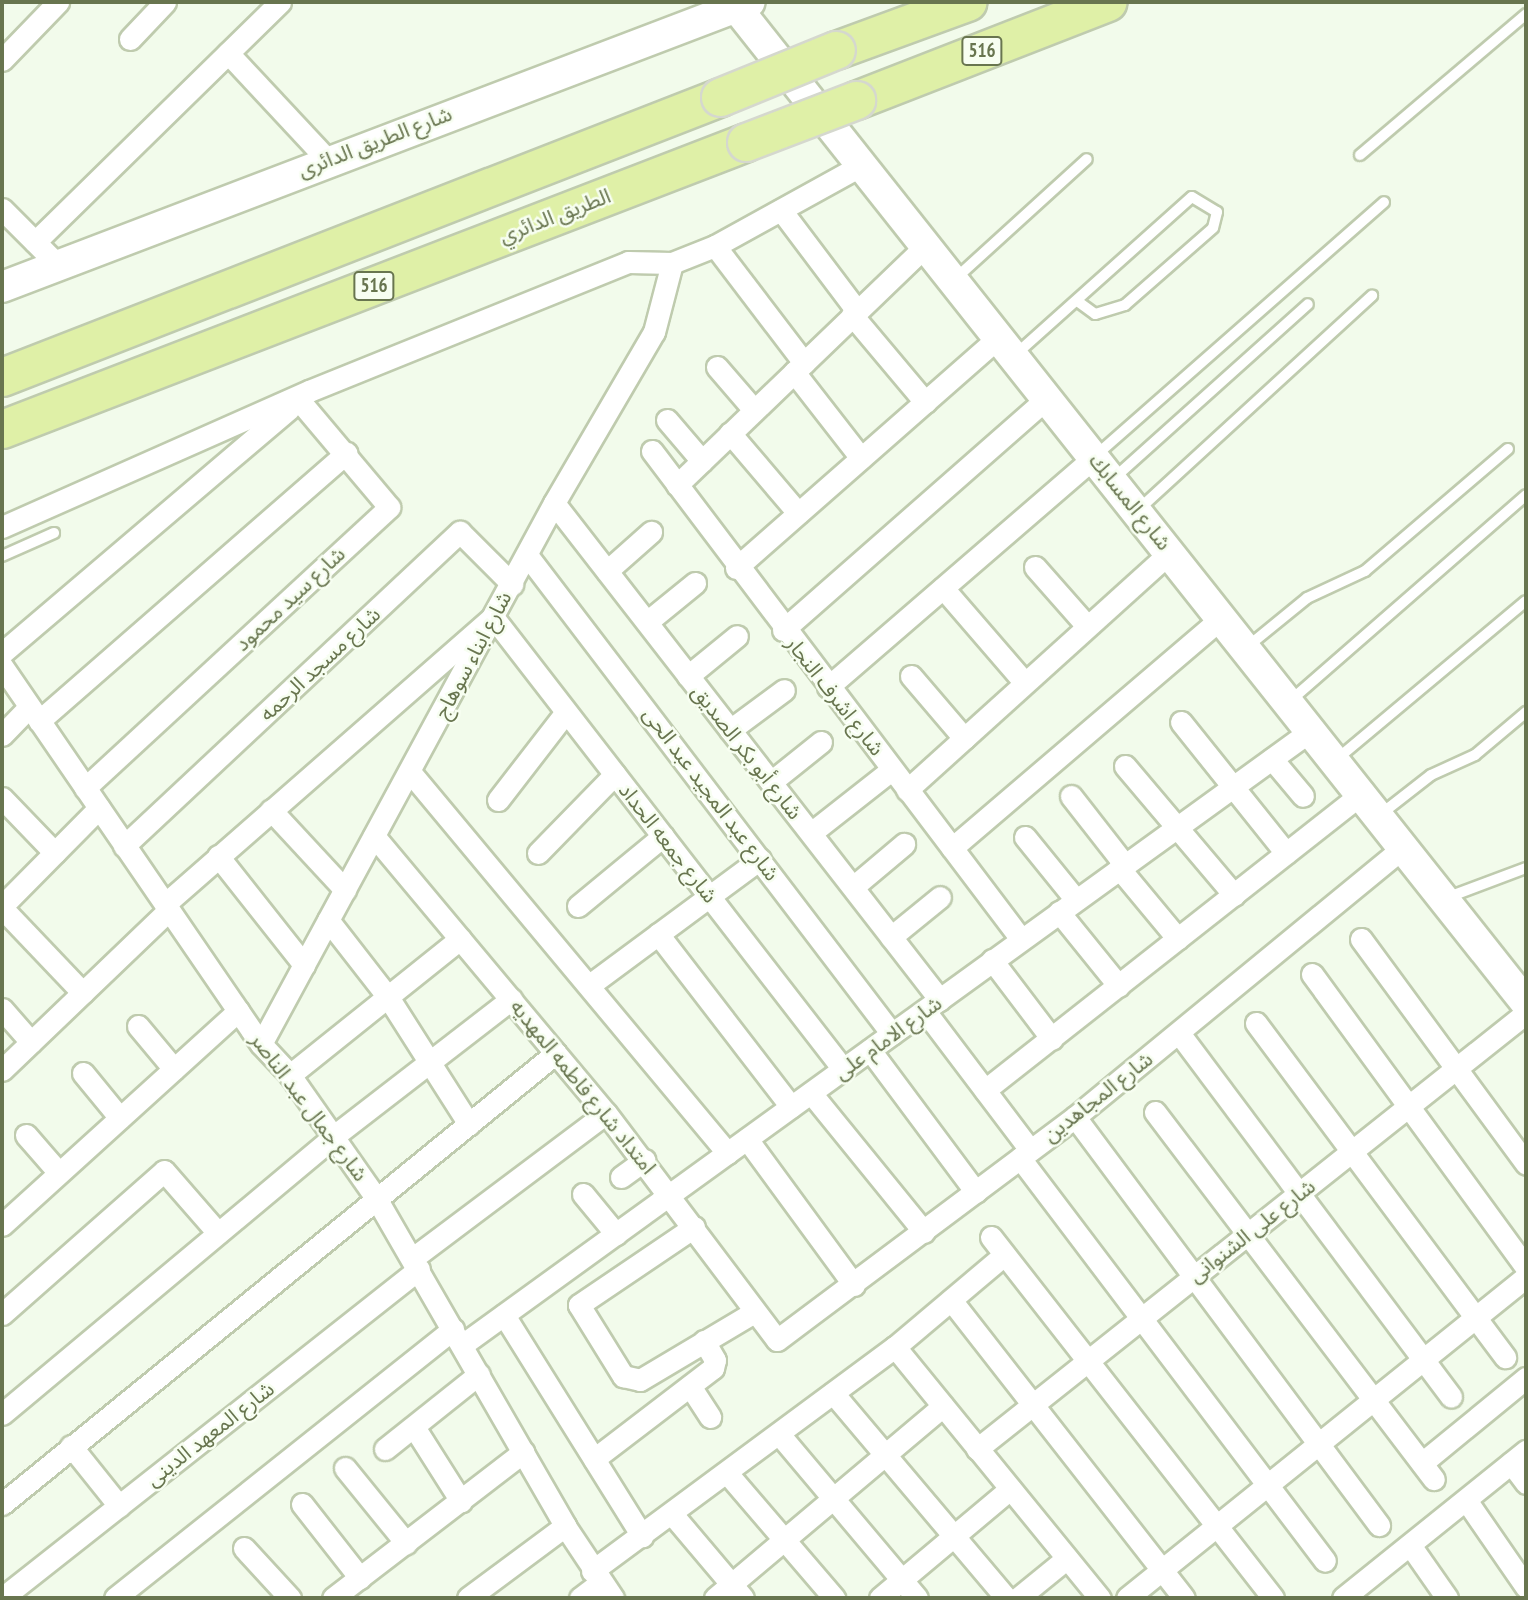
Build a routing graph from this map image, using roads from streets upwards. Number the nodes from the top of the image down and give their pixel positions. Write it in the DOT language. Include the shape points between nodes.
graph roads {
  1 [pos="58,2"];
  2 [pos="165,2"];
  3 [pos="280,2"];
  4 [pos="967,2"];
  5 [pos="1108,2"];
  6 [pos="739,4"];
  7 [pos="130,39"];
  8 [pos="228,53"];
  9 [pos="2,60"];
  10 [pos="327,159"];
  11 [pos="860,166"];
  12 [pos="2,209"];
  13 [pos="781,211"];
  14 [pos="35,242"];
  15 [pos="715,246"];
  16 [pos="925,246"];
  17 [pos="672,263"];
  18 [pos="58,265"];
  19 [pos="2,287"];
  20 [pos="855,313"];
  21 [pos="1005,348"];
  22 [pos="717,367"];
  23 [pos="799,368"];
  24 [pos="2,377"];
  25 [pos="304,396"];
  26 [pos="1047,398"];
  27 [pos="925,402"];
  28 [pos="754,410"];
  29 [pos="667,420"];
  30 [pos="2,429"];
  31 [pos="730,433"];
  32 [pos="652,451"];
  33 [pos="345,453"];
  34 [pos="861,458"];
  35 [pos="702,461"];
  36 [pos="1103,469"];
  37 [pos="677,485"];
  38 [pos="554,503"];
  39 [pos="798,513"];
  40 [pos="2,527"];
  41 [pos="651,532"];
  42 [pos="1170,552"];
  43 [pos="527,555"];
  44 [pos="736,568"];
  45 [pos="1035,568"];
  46 [pos="607,571"];
  47 [pos="695,583"];
  48 [pos="512,584"];
  49 [pos="943,588"];
  50 [pos="493,617"];
  51 [pos="1222,617"];
  52 [pos="647,622"];
  53 [pos="1087,626"];
  54 [pos="783,629"];
  55 [pos="737,636"];
  56 [pos="2,653"];
  57 [pos="2,666"];
  58 [pos="688,676"];
  59 [pos="911,676"];
  60 [pos="1025,683"];
  61 [pos="828,687"];
  62 [pos="784,690"];
  63 [pos="566,712"];
  64 [pos="34,714"];
  65 [pos="1181,722"];
  66 [pos="1313,729"];
  67 [pos="730,730"];
  68 [pos="2,735"];
  69 [pos="964,738"];
  70 [pos="821,742"];
  71 [pos="1272,759"];
  72 [pos="1125,766"];
  73 [pos="891,770"];
  74 [pos="410,772"];
  75 [pos="615,774"];
  76 [pos="771,782"];
  77 [pos="85,788"];
  78 [pos="1232,788"];
  79 [pos="907,790"];
  80 [pos="1071,796"];
  81 [pos="1303,796"];
  82 [pos="2,798"];
  83 [pos="498,800"];
  84 [pos="1372,803"];
  85 [pos="99,808"];
  86 [pos="271,810"];
  87 [pos="1178,827"];
  88 [pos="811,833"];
  89 [pos="374,836"];
  90 [pos="663,836"];
  91 [pos="1025,837"];
  92 [pos="904,844"];
  93 [pos="1406,845"];
  94 [pos="124,846"];
  95 [pos="952,848"];
  96 [pos="55,853"];
  97 [pos="538,853"];
  98 [pos="1286,853"];
  99 [pos="218,856"];
  100 [pos="760,859"];
  101 [pos="1122,867"];
  102 [pos="853,887"];
  103 [pos="345,890"];
  104 [pos="1234,895"];
  105 [pos="710,896"];
  106 [pos="940,897"];
  107 [pos="578,906"];
  108 [pos="1067,906"];
  109 [pos="2,907"];
  110 [pos="167,907"];
  111 [pos="328,920"];
  112 [pos="658,934"];
  113 [pos="891,937"];
  114 [pos="460,939"];
  115 [pos="1021,939"];
  116 [pos="1178,939"];
  117 [pos="1361,939"];
  118 [pos="992,960"];
  119 [pos="304,965"];
  120 [pos="1312,974"];
  121 [pos="591,984"];
  122 [pos="1119,986"];
  123 [pos="83,993"];
  124 [pos="388,997"];
  125 [pos="511,999"];
  126 [pos="1526,1003"];
  127 [pos="933,1005"];
  128 [pos="2,1009"];
  129 [pos="238,1010"];
  130 [pos="1526,1013"];
  131 [pos="1256,1023"];
  132 [pos="138,1026"];
  133 [pos="1179,1033"];
  134 [pos="892,1034"];
  135 [pos="1052,1039"];
  136 [pos="31,1042"];
  137 [pos="261,1044"];
  138 [pos="870,1050"];
  139 [pos="556,1053"];
  140 [pos="430,1060"];
  141 [pos="174,1069"];
  142 [pos="843,1069"];
  143 [pos="1456,1069"];
  144 [pos="2,1070"];
  145 [pos="83,1073"];
  146 [pos="290,1074"];
  147 [pos="985,1090"];
  148 [pos="811,1093"];
  149 [pos="791,1107"];
  150 [pos="1410,1107"];
  151 [pos="1155,1112"];
  152 [pos="606,1113"];
  153 [pos="1075,1117"];
  154 [pos="120,1118"];
  155 [pos="469,1124"];
  156 [pos="26,1135"];
  157 [pos="334,1136"];
  158 [pos="747,1139"];
  159 [pos="1353,1151"];
  160 [pos="728,1153"];
  161 [pos="1025,1154"];
  162 [pos="644,1160"];
  163 [pos="1526,1164"];
  164 [pos="59,1173"];
  165 [pos="621,1177"];
  166 [pos="1302,1191"];
  167 [pos="976,1192"];
  168 [pos="583,1194"];
  169 [pos="671,1194"];
  170 [pos="376,1198"];
  171 [pos="2,1223"];
  172 [pos="694,1227"];
  173 [pos="924,1232"];
  174 [pos="218,1233"];
  175 [pos="616,1234"];
  176 [pos="1249,1234"];
  177 [pos="990,1237"];
  178 [pos="1004,1255"];
  179 [pos="416,1264"];
  180 [pos="1526,1267"];
  181 [pos="1526,1277"];
  182 [pos="1193,1278"];
  183 [pos="854,1285"];
  184 [pos="951,1300"];
  185 [pos="754,1312"];
  186 [pos="2,1314"];
  187 [pos="504,1315"];
  188 [pos="1141,1319"];
  189 [pos="1474,1319"];
  190 [pos="457,1337"];
  191 [pos="782,1339"];
  192 [pos="704,1342"];
  193 [pos="895,1347"];
  194 [pos="1505,1357"];
  195 [pos="1424,1359"];
  196 [pos="1088,1361"];
  197 [pos="479,1374"];
  198 [pos="1526,1378"];
  199 [pos="690,1386"];
  200 [pos="833,1393"];
  201 [pos="1451,1396"];
  202 [pos="1373,1400"];
  203 [pos="1032,1405"];
  204 [pos="943,1406"];
  205 [pos="2,1414"];
  206 [pos="710,1416"];
  207 [pos="414,1427"];
  208 [pos="779,1434"];
  209 [pos="71,1446"];
  210 [pos="1316,1446"];
  211 [pos="977,1448"];
  212 [pos="385,1449"];
  213 [pos="523,1452"];
  214 [pos="884,1455"];
  215 [pos="1518,1457"];
  216 [pos="594,1459"];
  217 [pos="345,1468"];
  218 [pos="727,1473"];
  219 [pos="1526,1483"];
  220 [pos="1269,1484"];
  221 [pos="1010,1489"];
  222 [pos="832,1499"];
  223 [pos="1466,1500"];
  224 [pos="461,1501"];
  225 [pos="2,1504"];
  226 [pos="302,1504"];
  227 [pos="119,1506"];
  228 [pos="673,1514"];
  229 [pos="1379,1525"];
  230 [pos="565,1526"];
  231 [pos="1217,1526"];
  232 [pos="642,1536"];
  233 [pos="953,1537"];
  234 [pos="784,1539"];
  235 [pos="406,1543"];
  236 [pos="1410,1545"];
  237 [pos="244,1548"];
  238 [pos="1067,1558"];
  239 [pos="1325,1561"];
  240 [pos="1161,1571"];
  241 [pos="360,1578"];
  242 [pos="900,1581"];
  243 [pos="601,1584"];
  244 [pos="1526,1587"];
  245 [pos="1366,1591"];
  246 [pos="729,1594"];
  247 [pos="2,1598"];
  248 [pos="115,1598"];
  249 [pos="290,1598"];
  250 [pos="334,1598"];
  251 [pos="468,1598"];
  252 [pos="580,1598"];
  253 [pos="834,1598"];
  254 [pos="880,1598"];
  255 [pos="916,1598"];
  256 [pos="1006,1598"];
  257 [pos="1018,1598"];
  258 [pos="1100,1598"];
  259 [pos="1127,1598"];
  260 [pos="1184,1598"];
  261 [pos="1273,1598"];
  262 [pos="1343,1598"];
  263 [pos="1447,1598"];
  1 -- 9 [label="street"];
  2 -- 7 [label="street"];
  3 -- 8 [label="street"];
  4 -- 24 [label="highway, 516, bridge"];
  5 -- 30 [label="highway, الطريق الدائري / 516, bridge"];
  6 -- 10 [label="street, شارع الطريق الدائرى"];
  6 -- 11 [label="street, شارع المسابك"];
  8 -- 10 [label="street"];
  8 -- 14 [label="street"];
  10 -- 18 [label="street, شارع الطريق الدائرى"];
  11 -- 13 [label="street"];
  11 -- 16 [label="street, شارع المسابك"];
  12 -- 14 [label="street"];
  13 -- 15 [label="street"];
  13 -- 20 [label="street"];
  14 -- 18 [label="street"];
  15 -- 17 [label="street"];
  15 -- 23 [label="street"];
  16 -- 20 [label="street"];
  16 -- 21 [label="street, شارع المسابك"];
  17 -- 25 [label="street" via="628,261"];
  17 -- 38 [label="street, شارع ابناء سوهاج" via="654,332"];
  18 -- 19 [label="street, شارع الطريق الدائرى"];
  20 -- 23 [label="street"];
  20 -- 27 [label="street"];
  21 -- 26 [label="street, شارع المسابك"];
  21 -- 27 [label="street"];
  22 -- 28 [label="street"];
  23 -- 28 [label="street"];
  23 -- 34 [label="street"];
  25 -- 33 [label="street, شارع سيد محمود"];
  25 -- 40 [label="street"];
  25 -- 56 [label="street"];
  26 -- 36 [label="street, شارع المسابك"];
  26 -- 54 [label="street"];
  27 -- 34 [label="street"];
  28 -- 31 [label="street"];
  29 -- 35 [label="street"];
  31 -- 35 [label="street"];
  31 -- 39 [label="street"];
  32 -- 37 [label="street, شارع اشرف النجار"];
  33 -- 64 [label="street"];
  33 -- 77 [label="street, شارع سيد محمود" via="390,507"];
  34 -- 39 [label="street"];
  35 -- 37 [label="street"];
  36 -- 42 [label="street, شارع المسابك"];
  36 -- 49 [label="street"];
  37 -- 44 [label="street, شارع اشرف النجار"];
  38 -- 43 [label="street, شارع ابناء سوهاج"];
  38 -- 46 [label="street, شارع أبو بكر الصديق"];
  39 -- 44 [label="street"];
  41 -- 46 [label="street"];
  42 -- 51 [label="street, شارع المسابك"];
  42 -- 53 [label="street"];
  43 -- 48 [label="street, شارع ابناء سوهاج"];
  43 -- 100 [label="street, شارع عبد المجيد عبد الحى"];
  44 -- 54 [label="street, شارع اشرف النجار"];
  45 -- 53 [label="street"];
  46 -- 52 [label="street, شارع أبو بكر الصديق"];
  47 -- 52 [label="street"];
  48 -- 50 [label="street, شارع ابناء سوهاج"];
  48 -- 94 [label="street, شارع مسجد الرحمه" via="460,532"];
  49 -- 60 [label="street"];
  49 -- 61 [label="street"];
  50 -- 63 [label="street, شارع جمعه الحداد"];
  50 -- 74 [label="street, شارع ابناء سوهاج"];
  50 -- 86 [label="street"];
  51 -- 66 [label="street, شارع المسابك"];
  51 -- 95 [label="street"];
  52 -- 58 [label="street, شارع أبو بكر الصديق"];
  53 -- 60 [label="street"];
  54 -- 61 [label="street, شارع اشرف النجار"];
  55 -- 58 [label="street"];
  57 -- 64 [label="street, شارع جمال عبد الناصر"];
  58 -- 67 [label="street, شارع أبو بكر الصديق"];
  59 -- 69 [label="street"];
  60 -- 69 [label="street"];
  61 -- 73 [label="street, شارع اشرف النجار"];
  62 -- 67 [label="street"];
  63 -- 75 [label="street, شارع جمعه الحداد"];
  63 -- 83 [label="street"];
  64 -- 68 [label="street"];
  64 -- 77 [label="street, شارع جمال عبد الناصر"];
  65 -- 78 [label="street"];
  66 -- 71 [label="street, شارع الامام على"];
  66 -- 84 [label="street, شارع المسابك"];
  67 -- 76 [label="street, شارع أبو بكر الصديق"];
  69 -- 79 [label="street"];
  70 -- 76 [label="street"];
  71 -- 78 [label="street, شارع الامام على"];
  71 -- 81 [label="street"];
  72 -- 87 [label="street"];
  73 -- 79 [label="street, شارع اشرف النجار"];
  73 -- 88 [label="street"];
  74 -- 89 [label="street, شارع ابناء سوهاج"];
  74 -- 121 [label="street"];
  75 -- 90 [label="street, شارع جمعه الحداد"];
  75 -- 97 [label="street"];
  76 -- 88 [label="street, شارع أبو بكر الصديق"];
  77 -- 85 [label="street, شارع جمال عبد الناصر"];
  78 -- 87 [label="street, شارع الامام على"];
  78 -- 98 [label="street"];
  79 -- 95 [label="street, شارع اشرف النجار"];
  80 -- 101 [label="street"];
  82 -- 96 [label="street"];
  84 -- 93 [label="street, شارع المسابك"];
  84 -- 98 [label="street"];
  85 -- 94 [label="street, شارع جمال عبد الناصر"];
  85 -- 96 [label="street"];
  86 -- 99 [label="street"];
  86 -- 103 [label="street"];
  87 -- 101 [label="street, شارع الامام على"];
  87 -- 104 [label="street"];
  88 -- 102 [label="street, شارع أبو بكر الصديق"];
  89 -- 103 [label="street, شارع ابناء سوهاج"];
  89 -- 114 [label="street, امتداد شارع فاطمه المهديه"];
  90 -- 105 [label="street, شارع جمعه الحداد"];
  90 -- 107 [label="street"];
  91 -- 108 [label="street"];
  92 -- 102 [label="street"];
  93 -- 126 [label="street, شارع المسابك"];
  93 -- 133 [label="street, شارع المجاهدين"];
  94 -- 110 [label="street, شارع جمال عبد الناصر"];
  95 -- 115 [label="street, شارع اشرف النجار"];
  96 -- 109 [label="street"];
  98 -- 104 [label="street"];
  99 -- 110 [label="street"];
  99 -- 119 [label="street"];
  100 -- 105 [label="street"];
  100 -- 134 [label="street, شارع عبد المجيد عبد الحى"];
  101 -- 108 [label="street, شارع الامام على"];
  101 -- 116 [label="street"];
  102 -- 113 [label="street, شارع أبو بكر الصديق"];
  103 -- 111 [label="street, شارع ابناء سوهاج"];
  104 -- 116 [label="street"];
  105 -- 112 [label="street"];
  105 -- 142 [label="street, شارع جمعه الحداد"];
  106 -- 113 [label="street"];
  108 -- 115 [label="street, شارع الامام على"];
  108 -- 122 [label="street"];
  109 -- 123 [label="street"];
  110 -- 123 [label="street"];
  110 -- 129 [label="street, شارع جمال عبد الناصر"];
  111 -- 119 [label="street, شارع ابناء سوهاج"];
  111 -- 124 [label="street"];
  112 -- 121 [label="street"];
  112 -- 149 [label="street"];
  113 -- 127 [label="street, شارع أبو بكر الصديق"];
  114 -- 124 [label="street"];
  114 -- 125 [label="street, امتداد شارع فاطمه المهديه"];
  115 -- 118 [label="street, شارع الامام على"];
  116 -- 122 [label="street"];
  117 -- 143 [label="street"];
  118 -- 127 [label="street, شارع الامام على"];
  118 -- 135 [label="street"];
  119 -- 137 [label="street, شارع ابناء سوهاج"];
  120 -- 150 [label="street"];
  121 -- 160 [label="street"];
  122 -- 135 [label="street"];
  123 -- 136 [label="street"];
  124 -- 140 [label="street"];
  124 -- 146 [label="street"];
  125 -- 139 [label="street, امتداد شارع فاطمه المهديه"];
  125 -- 140 [label="street"];
  127 -- 134 [label="street, شارع الامام على"];
  127 -- 147 [label="street, شارع أبو بكر الصديق"];
  128 -- 136 [label="street"];
  129 -- 137 [label="street, شارع جمال عبد الناصر"];
  129 -- 141 [label="street"];
  130 -- 143 [label="street, شارع على الشنوانى"];
  131 -- 159 [label="street"];
  132 -- 141 [label="street"];
  133 -- 153 [label="street, شارع المجاهدين"];
  133 -- 166 [label="street"];
  134 -- 138 [label="street, شارع الامام على"];
  135 -- 147 [label="street"];
  136 -- 144 [label="street"];
  137 -- 146 [label="street, شارع جمال عبد الناصر"];
  138 -- 142 [label="street, شارع الامام على"];
  138 -- 167 [label="street"];
  139 -- 152 [label="street, امتداد شارع فاطمه المهديه"];
  139 -- 155 [label="street"];
  140 -- 155 [label="street"];
  140 -- 157 [label="street"];
  141 -- 154 [label="street"];
  142 -- 148 [label="street, شارع الامام على"];
  143 -- 150 [label="street, شارع على الشنوانى"];
  143 -- 163 [label="street"];
  145 -- 154 [label="street"];
  146 -- 157 [label="street, شارع جمال عبد الناصر"];
  147 -- 161 [label="street, شارع أبو بكر الصديق"];
  148 -- 149 [label="street, شارع الامام على"];
  148 -- 173 [label="street"];
  149 -- 158 [label="street, شارع الامام على"];
  150 -- 159 [label="street, شارع على الشنوانى"];
  150 -- 180 [label="street"];
  151 -- 176 [label="street"];
  152 -- 162 [label="street, امتداد شارع فاطمه المهديه"];
  152 -- 179 [label="street, شارع المعهد الدينى"];
  153 -- 161 [label="street, شارع المجاهدين"];
  153 -- 182 [label="street"];
  154 -- 164 [label="street"];
  155 -- 170 [label="street"];
  156 -- 164 [label="street"];
  157 -- 170 [label="street, شارع جمال عبد الناصر"];
  157 -- 174 [label="street"];
  158 -- 160 [label="street, شارع الامام على"];
  158 -- 183 [label="street"];
  159 -- 166 [label="street, شارع على الشنوانى"];
  159 -- 189 [label="street"];
  160 -- 169 [label="street, شارع الامام على"];
  161 -- 167 [label="street, شارع المجاهدين"];
  161 -- 188 [label="street, شارع أبو بكر الصديق"];
  162 -- 165 [label="street"];
  162 -- 169 [label="street, امتداد شارع فاطمه المهديه"];
  164 -- 171 [label="street"];
  166 -- 176 [label="street, شارع على الشنوانى"];
  166 -- 195 [label="street"];
  167 -- 173 [label="street, شارع المجاهدين"];
  168 -- 175 [label="street"];
  169 -- 172 [label="street, امتداد شارع فاطمه المهديه"];
  169 -- 175 [label="street, شارع الامام على"];
  170 -- 179 [label="street, شارع جمال عبد الناصر"];
  170 -- 209 [label="street"];
  172 -- 185 [label="street, امتداد شارع فاطمه المهديه"];
  172 -- 192 [label="street" via="581,1303 579,1310 633,1382"];
  173 -- 183 [label="street, شارع المجاهدين"];
  174 -- 186 [label="street" via="164,1171"];
  174 -- 205 [label="street"];
  175 -- 187 [label="street, شارع الامام على"];
  176 -- 182 [label="street, شارع على الشنوانى"];
  176 -- 202 [label="street"];
  177 -- 178 [label="street"];
  178 -- 184 [label="street"];
  178 -- 196 [label="street"];
  179 -- 190 [label="street, شارع جمال عبد الناصر"];
  179 -- 227 [label="street, شارع المعهد الدينى"];
  181 -- 189 [label="street"];
  182 -- 188 [label="street, شارع على الشنوانى"];
  182 -- 210 [label="street"];
  183 -- 191 [label="street, شارع المجاهدين"];
  184 -- 193 [label="street"];
  184 -- 203 [label="street"];
  185 -- 191 [label="street, امتداد شارع فاطمه المهديه" via="773,1339"];
  185 -- 192 [label="street"];
  187 -- 190 [label="street, شارع الامام على"];
  187 -- 216 [label="street"];
  188 -- 196 [label="street, شارع على الشنوانى"];
  188 -- 220 [label="street, شارع أبو بكر الصديق"];
  189 -- 194 [label="street"];
  189 -- 195 [label="street"];
  190 -- 197 [label="street, شارع جمال عبد الناصر"];
  190 -- 248 [label="street, شارع الامام على"];
  192 -- 199 [label="street" via="716,1363"];
  193 -- 200 [label="street"];
  193 -- 204 [label="street"];
  195 -- 201 [label="street"];
  195 -- 202 [label="street"];
  196 -- 203 [label="street, شارع على الشنوانى"];
  196 -- 231 [label="street"];
  197 -- 207 [label="street"];
  197 -- 213 [label="street, شارع جمال عبد الناصر"];
  198 -- 202 [label="street" via="1428,1471"];
  199 -- 206 [label="street"];
  199 -- 216 [label="street"];
  200 -- 208 [label="street"];
  200 -- 214 [label="street"];
  202 -- 210 [label="street"];
  203 -- 211 [label="street, شارع على الشنوانى"];
  203 -- 240 [label="street"];
  204 -- 211 [label="street"];
  204 -- 214 [label="street"];
  207 -- 212 [label="street"];
  207 -- 224 [label="street"];
  208 -- 218 [label="street"];
  208 -- 222 [label="street"];
  209 -- 225 [label="street"];
  209 -- 227 [label="street"];
  210 -- 220 [label="street"];
  210 -- 229 [label="street"];
  211 -- 221 [label="street"];
  213 -- 224 [label="street"];
  213 -- 230 [label="street, شارع جمال عبد الناصر"];
  214 -- 222 [label="street"];
  214 -- 233 [label="street"];
  215 -- 219 [label="street"];
  215 -- 223 [label="street"];
  216 -- 232 [label="street"];
  217 -- 235 [label="street"];
  218 -- 228 [label="street"];
  218 -- 234 [label="street"];
  220 -- 231 [label="street"];
  220 -- 239 [label="street, شارع أبو بكر الصديق"];
  221 -- 233 [label="street"];
  221 -- 238 [label="street"];
  222 -- 234 [label="street"];
  222 -- 242 [label="street"];
  223 -- 236 [label="street"];
  223 -- 244 [label="street"];
  224 -- 235 [label="street"];
  226 -- 241 [label="street"];
  227 -- 247 [label="street, شارع المعهد الدينى"];
  228 -- 232 [label="street"];
  228 -- 246 [label="street"];
  230 -- 243 [label="street, شارع جمال عبد الناصر"];
  230 -- 251 [label="street"];
  231 -- 240 [label="street"];
  231 -- 261 [label="street"];
  232 -- 243 [label="street"];
  233 -- 242 [label="street"];
  233 -- 256 [label="street"];
  234 -- 246 [label="street"];
  234 -- 253 [label="street"];
  235 -- 241 [label="street"];
  236 -- 245 [label="street"];
  236 -- 263 [label="street"];
  237 -- 249 [label="street"];
  238 -- 257 [label="street"];
  238 -- 258 [label="street"];
  240 -- 259 [label="street"];
  240 -- 260 [label="street"];
  241 -- 250 [label="street"];
  242 -- 254 [label="street"];
  242 -- 255 [label="street"];
  243 -- 252 [label="street"];
  245 -- 262 [label="street"];
}
